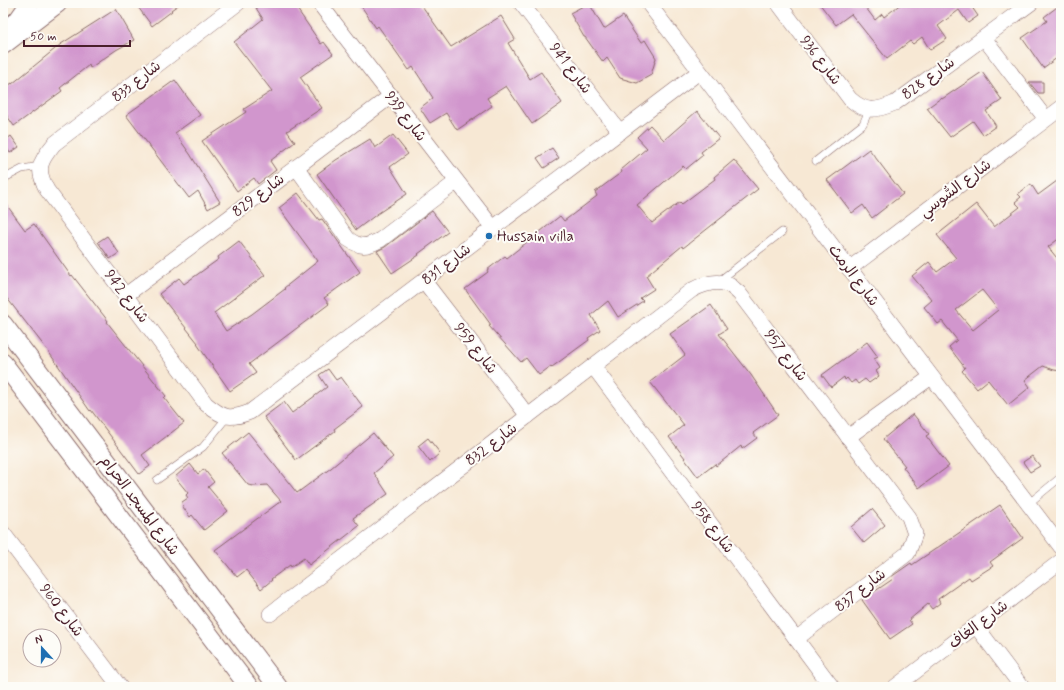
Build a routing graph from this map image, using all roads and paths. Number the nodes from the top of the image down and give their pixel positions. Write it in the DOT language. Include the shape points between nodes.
graph roads {
  1 [pos="25,3"];
  2 [pos="30,3"];
  3 [pos="58,3"];
  4 [pos="238,3"];
  5 [pos="320,3"];
  6 [pos="521,3"];
  7 [pos="648,3"];
  8 [pos="778,3"];
  9 [pos="1031,3"];
  10 [pos="3,20"];
  11 [pos="3,32"];
  12 [pos="984,38"];
  13 [pos="3,45"];
  14 [pos="699,72"];
  15 [pos="391,96"];
  16 [pos="1061,108"];
  17 [pos="869,110"];
  18 [pos="1046,119"];
  19 [pos="620,132"];
  20 [pos="816,162"];
  21 [pos="40,166"];
  22 [pos="296,167"];
  23 [pos="3,179"];
  24 [pos="456,182"];
  25 [pos="493,228"];
  26 [pos="782,232"];
  27 [pos="849,269"];
  28 [pos="424,281"];
  29 [pos="717,282"];
  30 [pos="126,295"];
  31 [pos="3,324"];
  32 [pos="3,363"];
  33 [pos="593,366"];
  34 [pos="931,377"];
  35 [pos="528,416"];
  36 [pos="227,417"];
  37 [pos="848,438"];
  38 [pos="1061,477"];
  39 [pos="157,480"];
  40 [pos="1028,504"];
  41 [pos="3,532"];
  42 [pos="915,534"];
  43 [pos="1061,547"];
  44 [pos="1061,561"];
  45 [pos="270,614"];
  46 [pos="976,626"];
  47 [pos="796,639"];
  48 [pos="238,679"];
  49 [pos="120,687"];
  50 [pos="249,687"];
  51 [pos="278,687"];
  52 [pos="832,687"];
  53 [pos="895,687"];
  54 [pos="1022,687"];
  1 -- 10 [label="street"];
  2 -- 11 [label="street" via="18,20"];
  3 -- 13 [label="street"];
  4 -- 21 [label="street, شارع 833" via="54,144 45,154"];
  5 -- 15 [label="street, شارع 939"];
  6 -- 19 [label="street, شارع 941"];
  7 -- 14 [label="street, شارع الرمث"];
  8 -- 17 [label="street, شارع 936" via="850,99"];
  9 -- 12 [label="street, شارع 828"];
  12 -- 17 [label="street, شارع 828" via="895,102"];
  12 -- 18 [label="street"];
  14 -- 19 [label="street, شارع 831"];
  14 -- 27 [label="street, شارع الرمث"];
  15 -- 22 [label="street, شارع 829"];
  15 -- 24 [label="street, شارع 939"];
  16 -- 18 [label="street, شارع السُّوسي"];
  17 -- 20 [label="lane" via="863,124"];
  18 -- 27 [label="street, شارع السُّوسي"];
  19 -- 25 [label="street, شارع 831"];
  21 -- 23 [label="lane" via="22,169"];
  21 -- 30 [label="street, شارع 942" via="41,178 47,190"];
  22 -- 24 [label="street" via="348,239 362,246 380,240"];
  22 -- 30 [label="street, شارع 829"];
  24 -- 25 [label="street, شارع 939"];
  25 -- 28 [label="street, شارع 831"];
  26 -- 29 [label="lane"];
  27 -- 34 [label="street, شارع الرمث"];
  28 -- 35 [label="street, شارع 959"];
  28 -- 36 [label="street, شارع 831" via="250,412 238,417"];
  29 -- 33 [label="street, شارع 832" via="704,283 692,290"];
  29 -- 37 [label="street, شارع 957" via="729,285 739,293"];
  30 -- 36 [label="street, شارع 942" via="206,404"];
  31 -- 51 [label="street, شارع المسجد الحرام"];
  32 -- 48 [label="street, شارع المسجد الحرام"];
  33 -- 35 [label="street, شارع 832"];
  33 -- 47 [label="street, شارع 958"];
  34 -- 37 [label="street"];
  34 -- 40 [label="street, شارع الرمث"];
  35 -- 45 [label="street, شارع 832"];
  36 -- 39 [label="lane" via="203,447"];
  37 -- 42 [label="street, شارع 957" via="909,517"];
  38 -- 40 [label="lane"];
  40 -- 43 [label="street, شارع الرمث"];
  41 -- 49 [label="street, شارع 960"];
  42 -- 47 [label="street, شارع 837" via="908,553"];
  44 -- 46 [label="street, شارع الغاف"];
  46 -- 53 [label="street, شارع الغاف"];
  46 -- 54 [label="street"];
  47 -- 52 [label="street, شارع 958"];
  48 -- 50 [label="street, شارع المسجد الحرام"];
}
